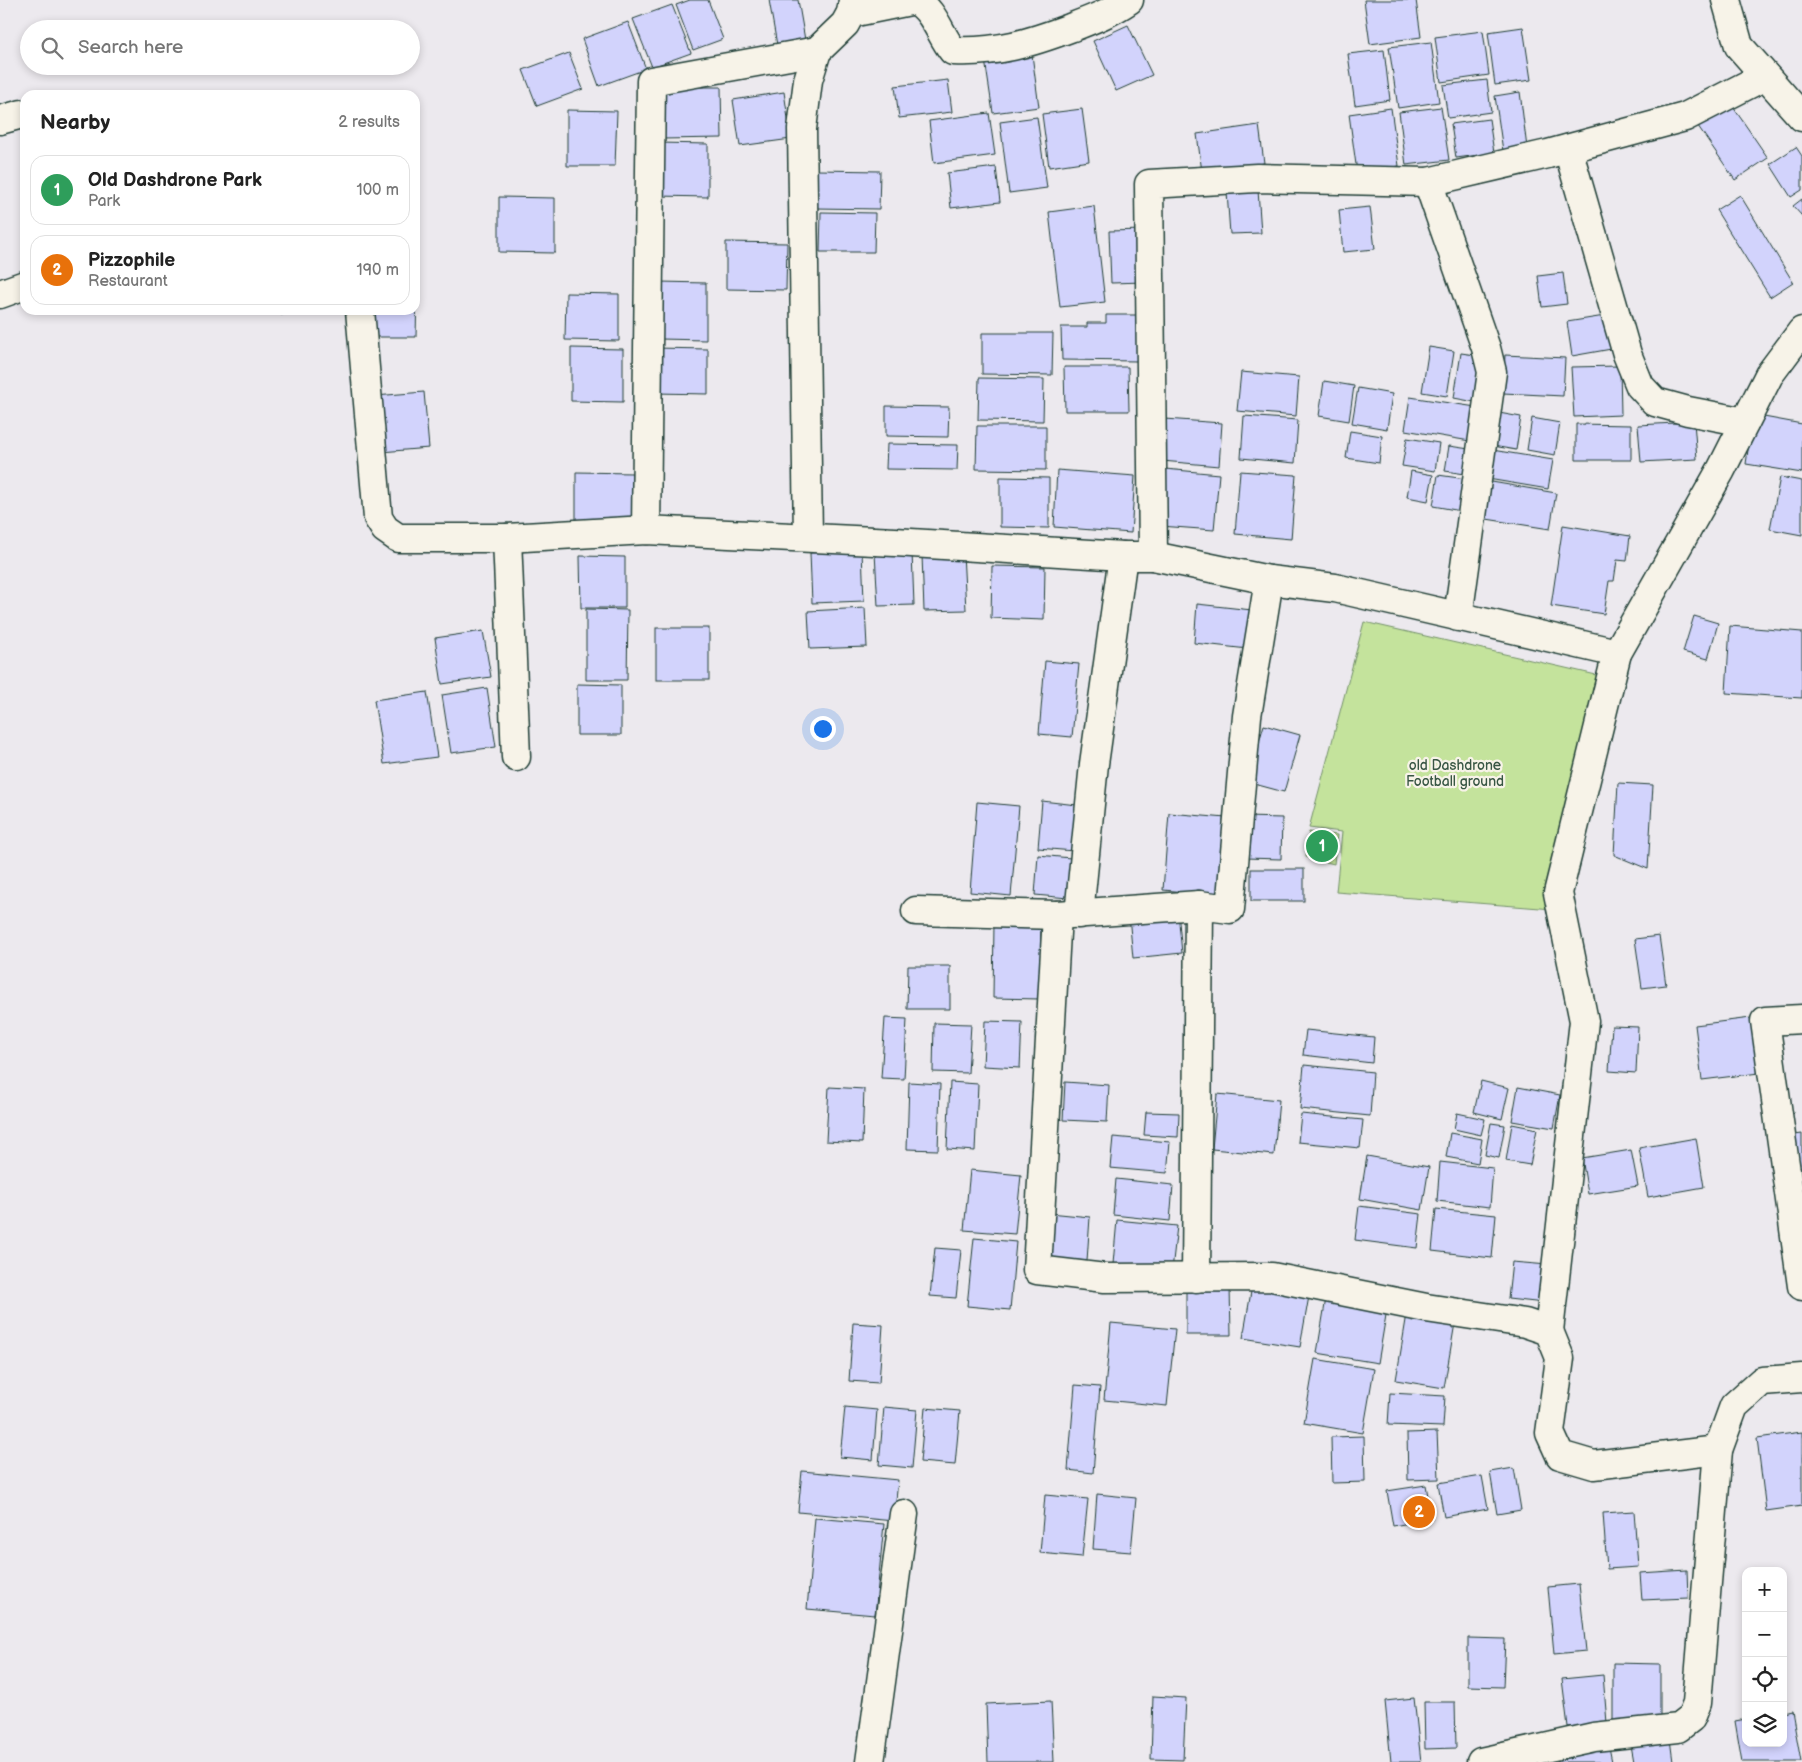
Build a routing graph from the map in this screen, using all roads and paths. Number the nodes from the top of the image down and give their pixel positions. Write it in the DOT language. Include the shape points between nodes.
graph roads {
  1 [pos="1129,0"];
  2 [pos="1726,0"];
  3 [pos="852,6"];
  4 [pos="817,51"];
  5 [pos="1765,76"];
  6 [pos="1802,117"];
  7 [pos="1568,149"];
  8 [pos="1428,182"];
  9 [pos="20,287"];
  10 [pos="0,294"];
  11 [pos="360,315"];
  12 [pos="1802,331"];
  13 [pos="1745,422"];
  14 [pos="646,530"];
  15 [pos="808,537"];
  16 [pos="507,538"];
  17 [pos="1123,556"];
  18 [pos="1153,556"];
  19 [pos="1269,580"];
  20 [pos="1458,617"];
  21 [pos="1617,653"];
  22 [pos="516,757"];
  23 [pos="1199,905"];
  24 [pos="916,911"];
  25 [pos="1068,914"];
  26 [pos="1802,1019"];
  27 [pos="1196,1278"];
  28 [pos="1802,1286"];
  29 [pos="1549,1331"];
  30 [pos="1802,1378"];
  31 [pos="1718,1450"];
  32 [pos="904,1514"];
  33 [pos="870,1762"];
  34 [pos="1481,1762"];
  1 -- 3 [label="street" via="1111,12 1031,42 973,52 953,51 924,5 915,0"];
  2 -- 5 [label="street" via="1739,46"];
  3 -- 4 [label="street" via="845,24"];
  4 -- 14 [label="street" via="651,81"];
  4 -- 15 [label="street" via="808,80 802,129"];
  5 -- 6 [label="street"];
  5 -- 7 [label="street" via="1685,117"];
  7 -- 8 [label="street"];
  7 -- 13 [label="street" via="1627,354 1640,386 1655,402"];
  8 -- 18 [label="street" via="1257,178 1149,184"];
  8 -- 20 [label="street" via="1492,372"];
  9 -- 10 [label="street"];
  11 -- 16 [label="street" via="378,518 385,529 398,538"];
  12 -- 13 [label="street" via="1769,375"];
  13 -- 21 [label="street"];
  14 -- 15 [label="street"];
  14 -- 16 [label="street"];
  15 -- 17 [label="street"];
  16 -- 22 [label="street"];
  17 -- 18 [label="street"];
  17 -- 25 [label="street" via="1094,764"];
  18 -- 19 [label="street"];
  19 -- 20 [label="street" via="1335,588"];
  19 -- 23 [label="street" via="1248,716 1230,910"];
  20 -- 21 [label="street"];
  21 -- 29 [label="street" via="1558,893 1584,1021"];
  23 -- 25 [label="street"];
  23 -- 27 [label="street"];
  24 -- 25 [label="street"];
  25 -- 27 [label="street" via="1038,1270 1105,1278"];
  26 -- 28 [label="street" via="1765,1021"];
  27 -- 29 [label="street" via="1272,1277 1426,1308 1525,1323"];
  29 -- 31 [label="street" via="1560,1358 1550,1433 1560,1455 1594,1465"];
  30 -- 31 [label="street" via="1762,1381 1734,1406"];
  31 -- 34 [label="street" via="1697,1703 1691,1718 1678,1728 1594,1737"];
  32 -- 33 [label="street"];
}
